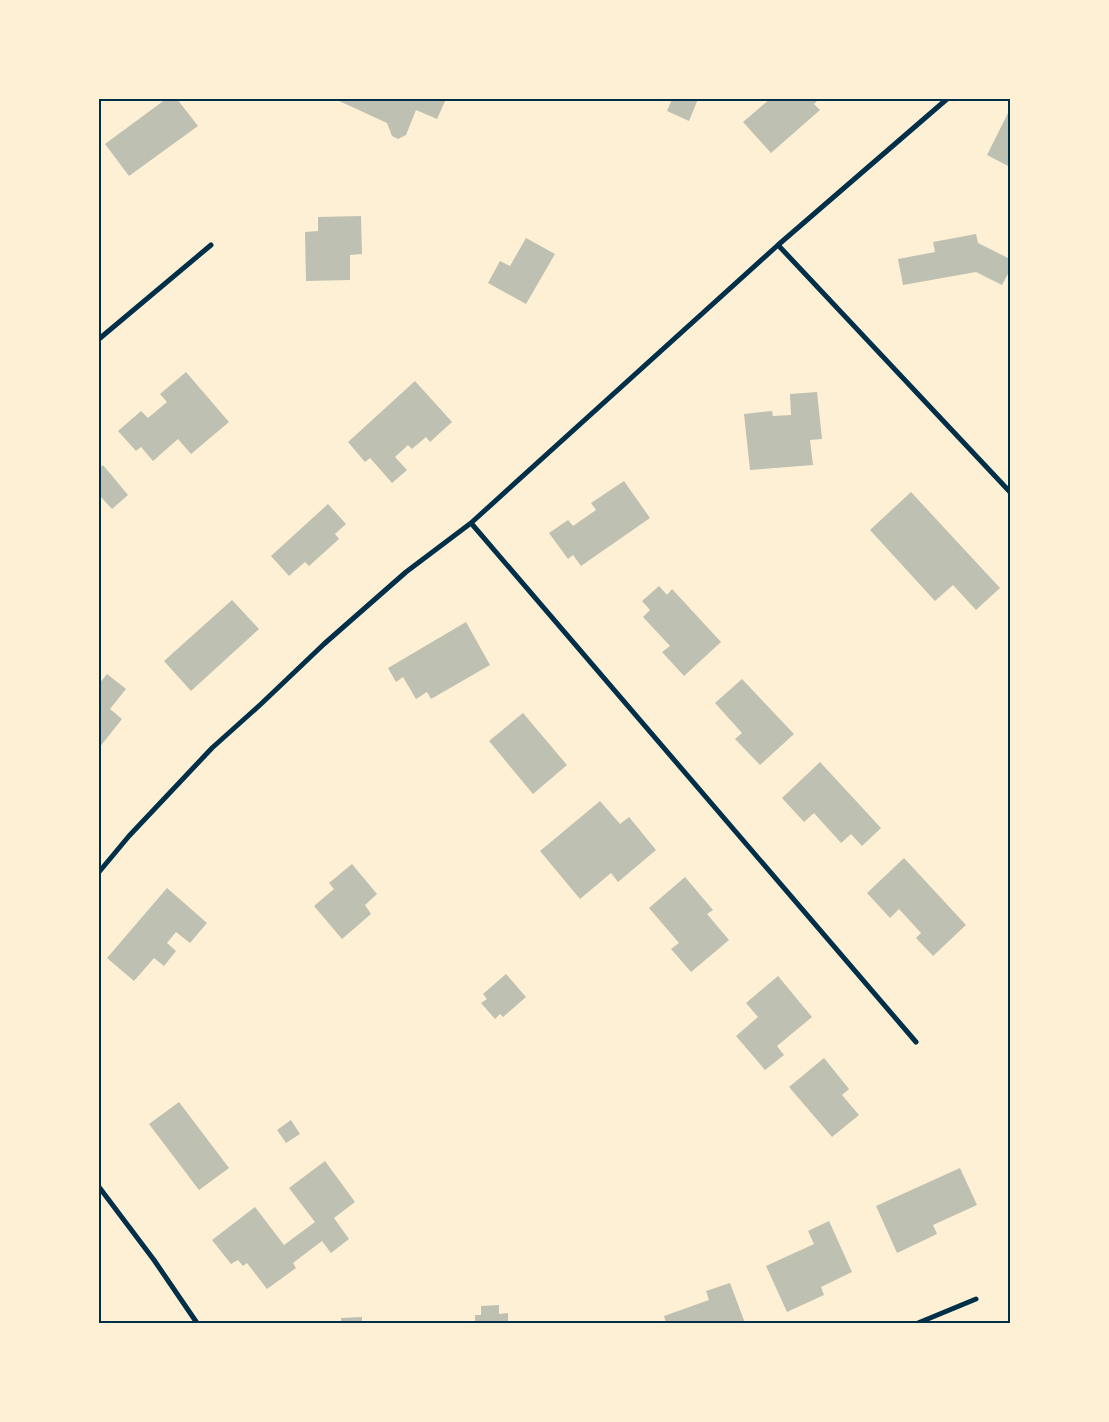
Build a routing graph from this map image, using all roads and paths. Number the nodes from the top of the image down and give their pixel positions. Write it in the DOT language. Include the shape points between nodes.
graph roads {
  1 [pos="946,99"];
  2 [pos="211,245"];
  3 [pos="778,245"];
  4 [pos="99,338"];
  5 [pos="1010,492"];
  6 [pos="471,523"];
  7 [pos="99,872"];
  8 [pos="916,1042"];
  9 [pos="99,1187"];
  10 [pos="976,1299"];
  11 [pos="197,1323"];
  12 [pos="918,1323"];
  1 -- 3 [label="street"];
  2 -- 4 [label="street"];
  3 -- 5 [label="street"];
  3 -- 6 [label="street"];
  6 -- 7 [label="street" via="406,572 212,748"];
  6 -- 8 [label="street"];
  9 -- 11 [label="street"];
  10 -- 12 [label="street"];
}
